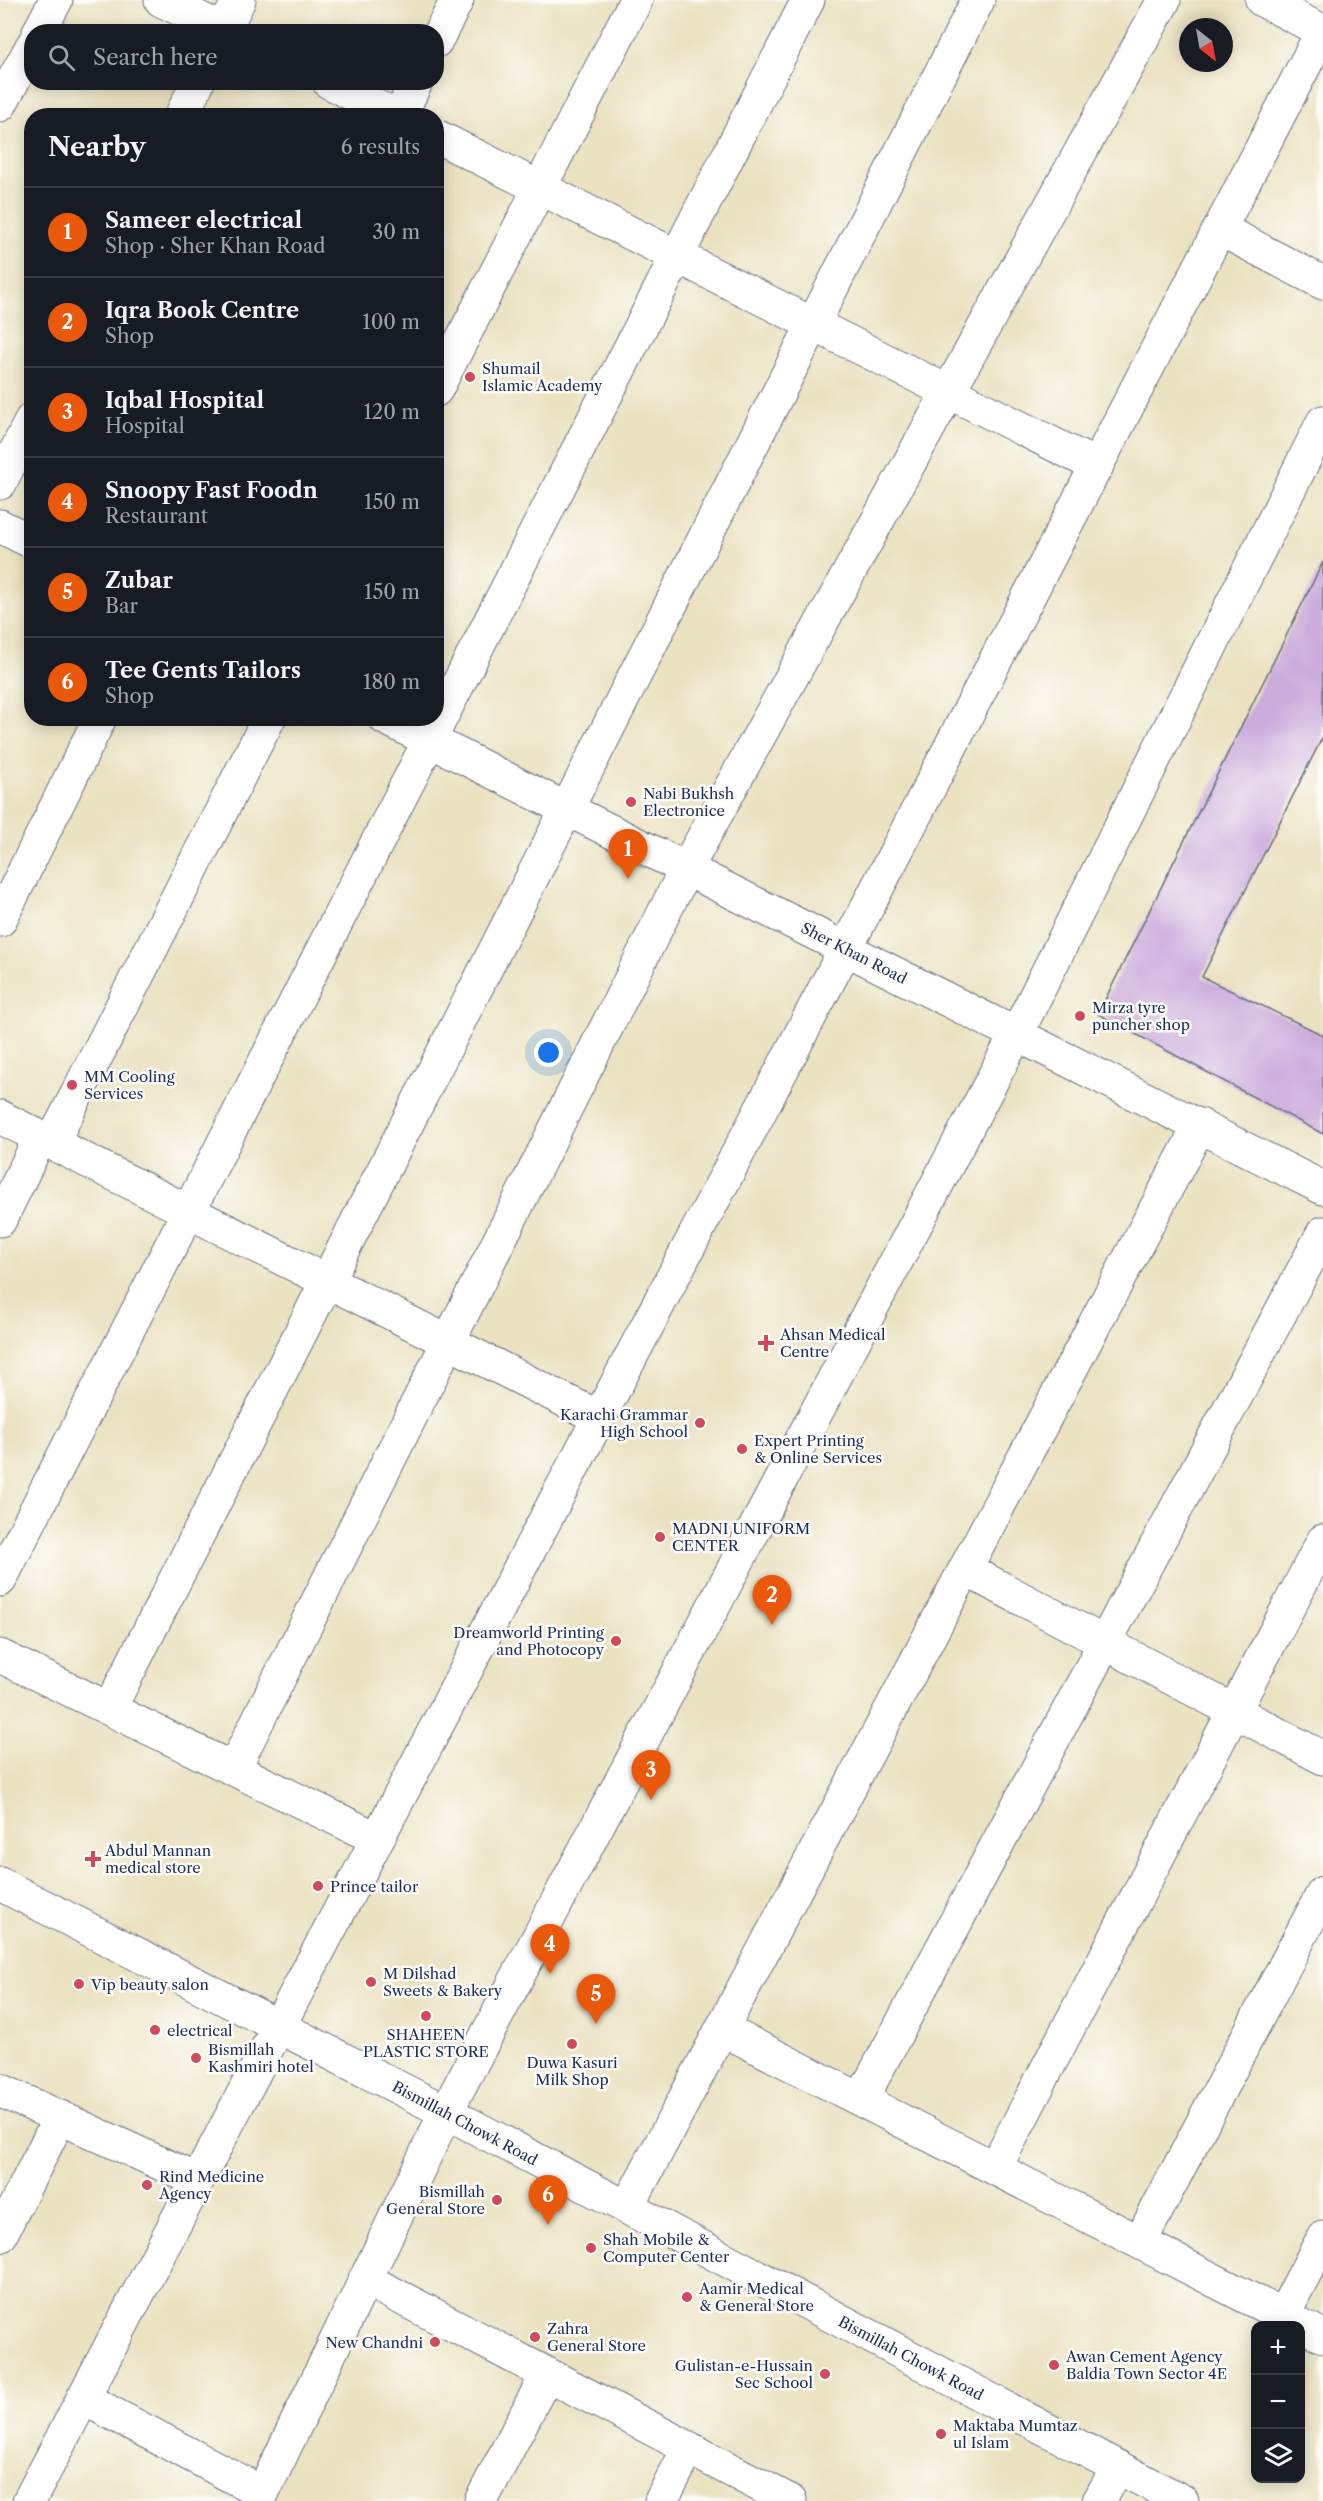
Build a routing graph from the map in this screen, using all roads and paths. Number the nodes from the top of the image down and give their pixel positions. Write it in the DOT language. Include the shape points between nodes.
graph roads {
  1 [pos="56,0"];
  2 [pos="161,0"];
  3 [pos="238,0"];
  4 [pos="457,0"];
  5 [pos="636,0"];
  6 [pos="808,0"];
  7 [pos="978,0"];
  8 [pos="1164,0"];
  9 [pos="1262,0"];
  10 [pos="43,24"];
  11 [pos="211,24"];
  12 [pos="228,24"];
  13 [pos="444,25"];
  14 [pos="1323,30"];
  15 [pos="24,61"];
  16 [pos="194,90"];
  17 [pos="345,90"];
  18 [pos="412,90"];
  19 [pos="0,105"];
  20 [pos="185,108"];
  21 [pos="379,108"];
  22 [pos="404,108"];
  23 [pos="444,140"];
  24 [pos="540,187"];
  25 [pos="1220,229"];
  26 [pos="677,256"];
  27 [pos="1323,284"];
  28 [pos="813,324"];
  29 [pos="444,374"];
  30 [pos="948,392"];
  31 [pos="1323,422"];
  32 [pos="24,435"];
  33 [pos="1097,466"];
  34 [pos="0,483"];
  35 [pos="0,526"];
  36 [pos="24,538"];
  37 [pos="444,714"];
  38 [pos="96,726"];
  39 [pos="265,726"];
  40 [pos="401,726"];
  41 [pos="438,726"];
  42 [pos="430,741"];
  43 [pos="566,809"];
  44 [pos="686,869"];
  45 [pos="0,920"];
  46 [pos="846,948"];
  47 [pos="1016,1035"];
  48 [pos="0,1117"];
  49 [pos="1200,1125"];
  50 [pos="46,1140"];
  51 [pos="1323,1188"];
  52 [pos="189,1212"];
  53 [pos="0,1220"];
  54 [pos="1323,1233"];
  55 [pos="326,1281"];
  56 [pos="449,1343"];
  57 [pos="598,1417"];
  58 [pos="1323,1541"];
  59 [pos="965,1569"];
  60 [pos="0,1580"];
  61 [pos="1104,1643"];
  62 [pos="0,1656"];
  63 [pos="110,1708"];
  64 [pos="1234,1711"];
  65 [pos="1323,1758"];
  66 [pos="234,1768"];
  67 [pos="376,1838"];
  68 [pos="0,1884"];
  69 [pos="1323,1893"];
  70 [pos="277,2026"];
  71 [pos="722,2029"];
  72 [pos="0,2090"];
  73 [pos="861,2100"];
  74 [pos="446,2112"];
  75 [pos="60,2117"];
  76 [pos="995,2168"];
  77 [pos="197,2180"];
  78 [pos="627,2208"];
  79 [pos="0,2236"];
  80 [pos="1323,2238"];
  81 [pos="1140,2242"];
  82 [pos="365,2279"];
  83 [pos="1283,2315"];
  84 [pos="1323,2336"];
  85 [pos="547,2374"];
  86 [pos="83,2398"];
  87 [pos="689,2448"];
  88 [pos="1118,2467"];
  89 [pos="261,2497"];
  90 [pos="29,2501"];
  91 [pos="481,2501"];
  92 [pos="662,2501"];
  93 [pos="790,2501"];
  94 [pos="1100,2501"];
  95 [pos="1182,2501"];
  1 -- 10 [label="street"];
  2 -- 11 [label="street"];
  3 -- 12 [label="street"];
  4 -- 13 [label="street"];
  5 -- 24 [label="street"];
  6 -- 26 [label="street"];
  7 -- 28 [label="street"];
  8 -- 30 [label="street"];
  9 -- 14 [label="street"];
  14 -- 25 [label="street"];
  15 -- 19 [label="street"];
  16 -- 20 [label="street"];
  17 -- 21 [label="street"];
  18 -- 22 [label="street"];
  23 -- 24 [label="street"];
  24 -- 26 [label="street"];
  24 -- 29 [label="street"];
  25 -- 27 [label="street"];
  25 -- 33 [label="street"];
  26 -- 28 [label="street"];
  26 -- 37 [label="street"];
  28 -- 30 [label="street"];
  28 -- 43 [label="street"];
  30 -- 33 [label="street"];
  30 -- 44 [label="street"];
  31 -- 47 [label="street"];
  32 -- 34 [label="street"];
  33 -- 46 [label="street"];
  35 -- 36 [label="street"];
  38 -- 45 [label="street"];
  39 -- 50 [label="street"];
  40 -- 42 [label="street, Sher Khan Road"];
  41 -- 42 [label="street"];
  42 -- 43 [label="street, Sher Khan Road"];
  42 -- 52 [label="street"];
  43 -- 44 [label="street, Sher Khan Road"];
  43 -- 55 [label="street"];
  44 -- 46 [label="street, Sher Khan Road"];
  44 -- 56 [label="street"];
  46 -- 47 [label="street, Sher Khan Road"];
  46 -- 57 [label="street"];
  47 -- 49 [label="street, Sher Khan Road"];
  47 -- 74 [label="street"];
  48 -- 50 [label="street"];
  49 -- 51 [label="street, Sher Khan Road"];
  49 -- 59 [label="street"];
  50 -- 52 [label="street"];
  50 -- 53 [label="street"];
  52 -- 55 [label="street"];
  52 -- 60 [label="street"];
  54 -- 61 [label="street"];
  55 -- 56 [label="street"];
  55 -- 63 [label="street"];
  56 -- 57 [label="street"];
  56 -- 66 [label="street"];
  57 -- 67 [label="street"];
  58 -- 64 [label="street"];
  59 -- 61 [label="street"];
  59 -- 71 [label="street"];
  61 -- 64 [label="street"];
  61 -- 73 [label="street"];
  62 -- 63 [label="street"];
  63 -- 66 [label="street"];
  64 -- 65 [label="street"];
  64 -- 76 [label="street"];
  66 -- 67 [label="street"];
  67 -- 70 [label="street"];
  68 -- 70 [label="street, Bismillah Chowk Road"];
  69 -- 81 [label="street"];
  70 -- 74 [label="street, Bismillah Chowk Road"];
  70 -- 77 [label="street"];
  71 -- 73 [label="street"];
  71 -- 78 [label="street"];
  72 -- 75 [label="street"];
  73 -- 76 [label="street"];
  74 -- 78 [label="street, Bismillah Chowk Road"];
  74 -- 82 [label="street"];
  75 -- 77 [label="street"];
  75 -- 79 [label="street"];
  76 -- 81 [label="street"];
  77 -- 86 [label="street"];
  78 -- 88 [label="street, Bismillah Chowk Road"];
  80 -- 83 [label="street"];
  81 -- 83 [label="street"];
  82 -- 85 [label="street"];
  82 -- 89 [label="street"];
  83 -- 84 [label="street"];
  85 -- 87 [label="street"];
  85 -- 91 [label="street"];
  86 -- 89 [label="street"];
  86 -- 90 [label="street"];
  87 -- 92 [label="street"];
  87 -- 93 [label="street"];
  88 -- 94 [label="street"];
  88 -- 95 [label="street, Bismillah Chowk Road"];
}
